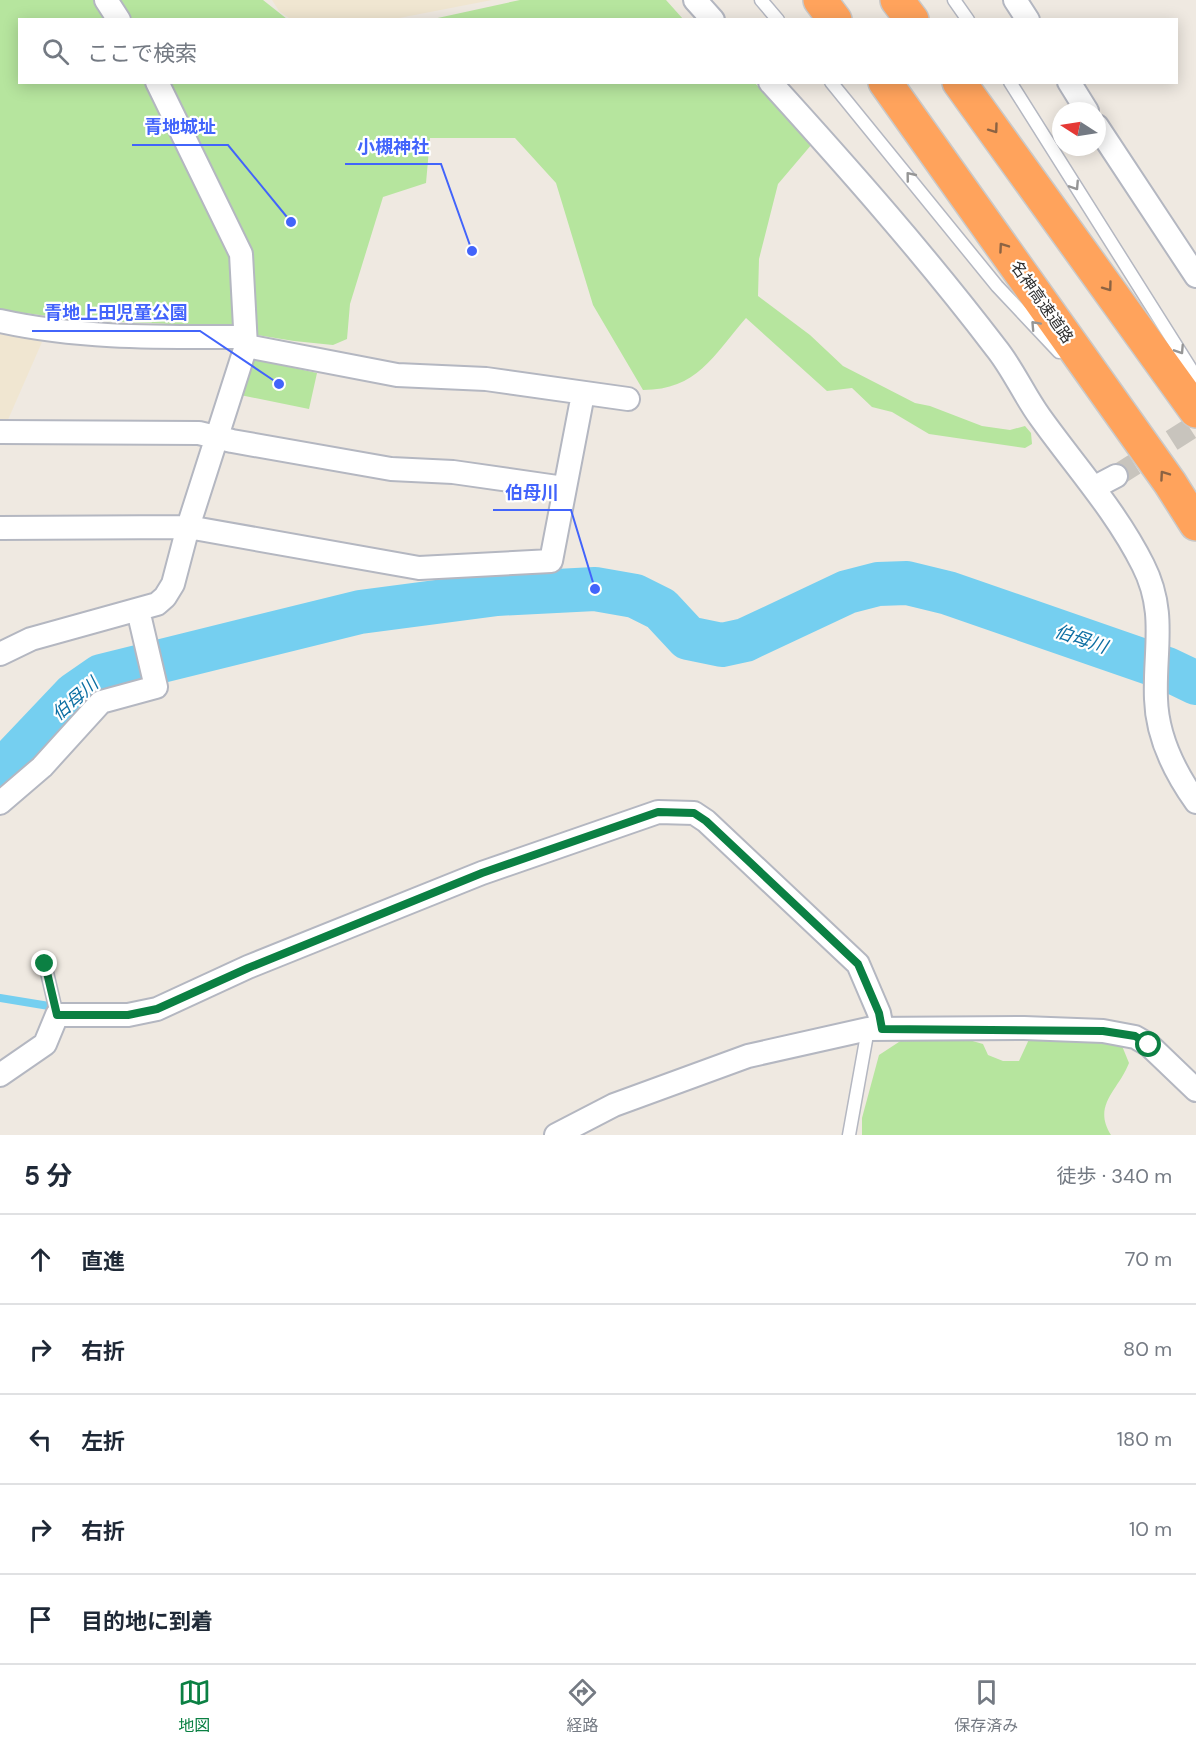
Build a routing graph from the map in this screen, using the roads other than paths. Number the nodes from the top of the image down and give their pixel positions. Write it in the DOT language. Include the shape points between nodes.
graph roads {
  1 [pos="106,0"];
  2 [pos="695,0"];
  3 [pos="762,0"];
  4 [pos="820,0"];
  5 [pos="897,0"];
  6 [pos="954,0"];
  7 [pos="1015,0"];
  8 [pos="117,18"];
  9 [pos="711,18"];
  10 [pos="776,18"];
  11 [pos="834,18"];
  12 [pos="910,18"];
  13 [pos="967,18"];
  14 [pos="1027,18"];
  15 [pos="158,84"];
  16 [pos="772,84"];
  17 [pos="833,84"];
  18 [pos="886,84"];
  19 [pos="960,84"];
  20 [pos="1011,84"];
  21 [pos="1070,84"];
  22 [pos="1081,102"];
  23 [pos="1106,140"];
  24 [pos="1196,276"];
  25 [pos="0,321"];
  26 [pos="245,341"];
  27 [pos="1196,376"];
  28 [pos="583,394"];
  29 [pos="628,399"];
  30 [pos="1196,411"];
  31 [pos="1132,429"];
  32 [pos="0,432"];
  33 [pos="216,438"];
  34 [pos="1116,476"];
  35 [pos="1095,487"];
  36 [pos="564,488"];
  37 [pos="1196,524"];
  38 [pos="188,527"];
  39 [pos="0,528"];
  40 [pos="138,610"];
  41 [pos="0,654"];
  42 [pos="1196,802"];
  43 [pos="0,803"];
  44 [pos="45,964"];
  45 [pos="57,1015"];
  46 [pos="875,1029"];
  47 [pos="0,1075"];
  48 [pos="1196,1090"];
  49 [pos="556,1135"];
  50 [pos="849,1135"];
  1 -- 8 [label="street"];
  2 -- 9 [label="street"];
  3 -- 10 [label="lane"];
  4 -- 11 [label="highway"];
  5 -- 12 [label="highway"];
  6 -- 13 [label="lane"];
  7 -- 14 [label="street"];
  15 -- 26 [label="street" via="241,254"];
  16 -- 35 [label="street" via="890,213 998,350 1040,417"];
  31 -- 17 [label="lane, one-way" via="997,285"];
  31 -- 18 [label="highway, 名神高速道路, one-way"];
  19 -- 30 [label="highway, one-way"];
  20 -- 27 [label="lane, one-way"];
  21 -- 22 [label="street"];
  23 -- 24 [label="street"];
  25 -- 26 [label="street" via="44,331 127,338"];
  26 -- 28 [label="street" via="398,375 486,379"];
  26 -- 33 [label="street"];
  28 -- 29 [label="street"];
  28 -- 36 [label="street"];
  37 -- 31 [label="highway, 名神高速道路, one-way"];
  32 -- 33 [label="street" via="199,433"];
  33 -- 36 [label="street" via="391,469 453,472"];
  33 -- 38 [label="street"];
  34 -- 35 [label="street"];
  35 -- 42 [label="street" via="1144,566 1158,605 1156,700 1161,736 1176,775"];
  36 -- 38 [label="street" via="551,561 419,568"];
  38 -- 39 [label="street"];
  38 -- 40 [label="street" via="173,584 157,604"];
  40 -- 41 [label="street" via="31,639"];
  40 -- 43 [label="street" via="156,687 101,702 42,767"];
  44 -- 45 [label="lane"];
  45 -- 46 [label="street" via="128,1015 157,1009 482,873 658,812 678,810 694,813 725,837 858,964 879,1013"];
  45 -- 47 [label="street" via="45,1044"];
  46 -- 48 [label="street" via="1044,1029 1135,1036"];
  46 -- 49 [label="street" via="748,1056 614,1105"];
  46 -- 50 [label="lane"];
}
